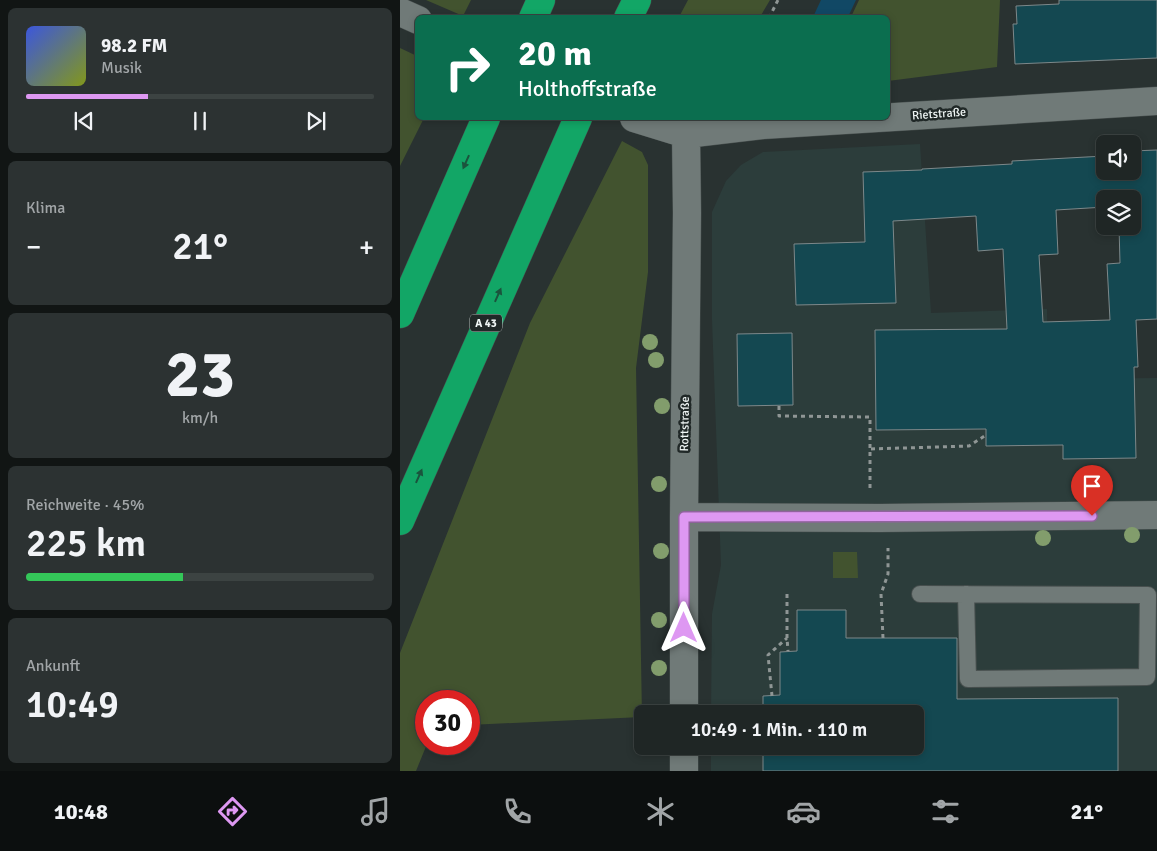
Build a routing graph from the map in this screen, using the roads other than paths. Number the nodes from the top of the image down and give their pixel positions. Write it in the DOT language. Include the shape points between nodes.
graph roads {
  1 [pos="541,0"];
  2 [pos="637,0"];
  3 [pos="400,12"];
  4 [pos="534,15"];
  5 [pos="630,15"];
  6 [pos="415,19"];
  7 [pos="1157,101"];
  8 [pos="890,117"];
  9 [pos="485,120"];
  10 [pos="640,120"];
  11 [pos="845,120"];
  12 [pos="576,122"];
  13 [pos="686,134"];
  14 [pos="400,314"];
  15 [pos="1157,515"];
  16 [pos="684,517"];
  17 [pos="400,521"];
  18 [pos="920,594"];
  19 [pos="966,594"];
  20 [pos="1152,595"];
  21 [pos="684,705"];
  22 [pos="684,755"];
  23 [pos="684,771"];
  1 -- 4 [label="highway"];
  2 -- 5 [label="highway"];
  3 -- 6 [label="street"];
  7 -- 8 [label="street, Rietstraße"];
  9 -- 14 [label="highway, one-way"];
  10 -- 13 [label="street, Rietstraße"];
  11 -- 13 [label="street, Rietstraße"];
  17 -- 12 [label="highway, A 43, one-way"];
  13 -- 16 [label="street, Rottstraße"];
  15 -- 16 [label="street"];
  16 -- 21 [label="street, Rottstraße"];
  18 -- 19 [label="lane"];
  19 -- 20 [label="lane"];
  19 -- 20 [label="lane" via="968,679 1147,677"];
  22 -- 23 [label="street"];
}
